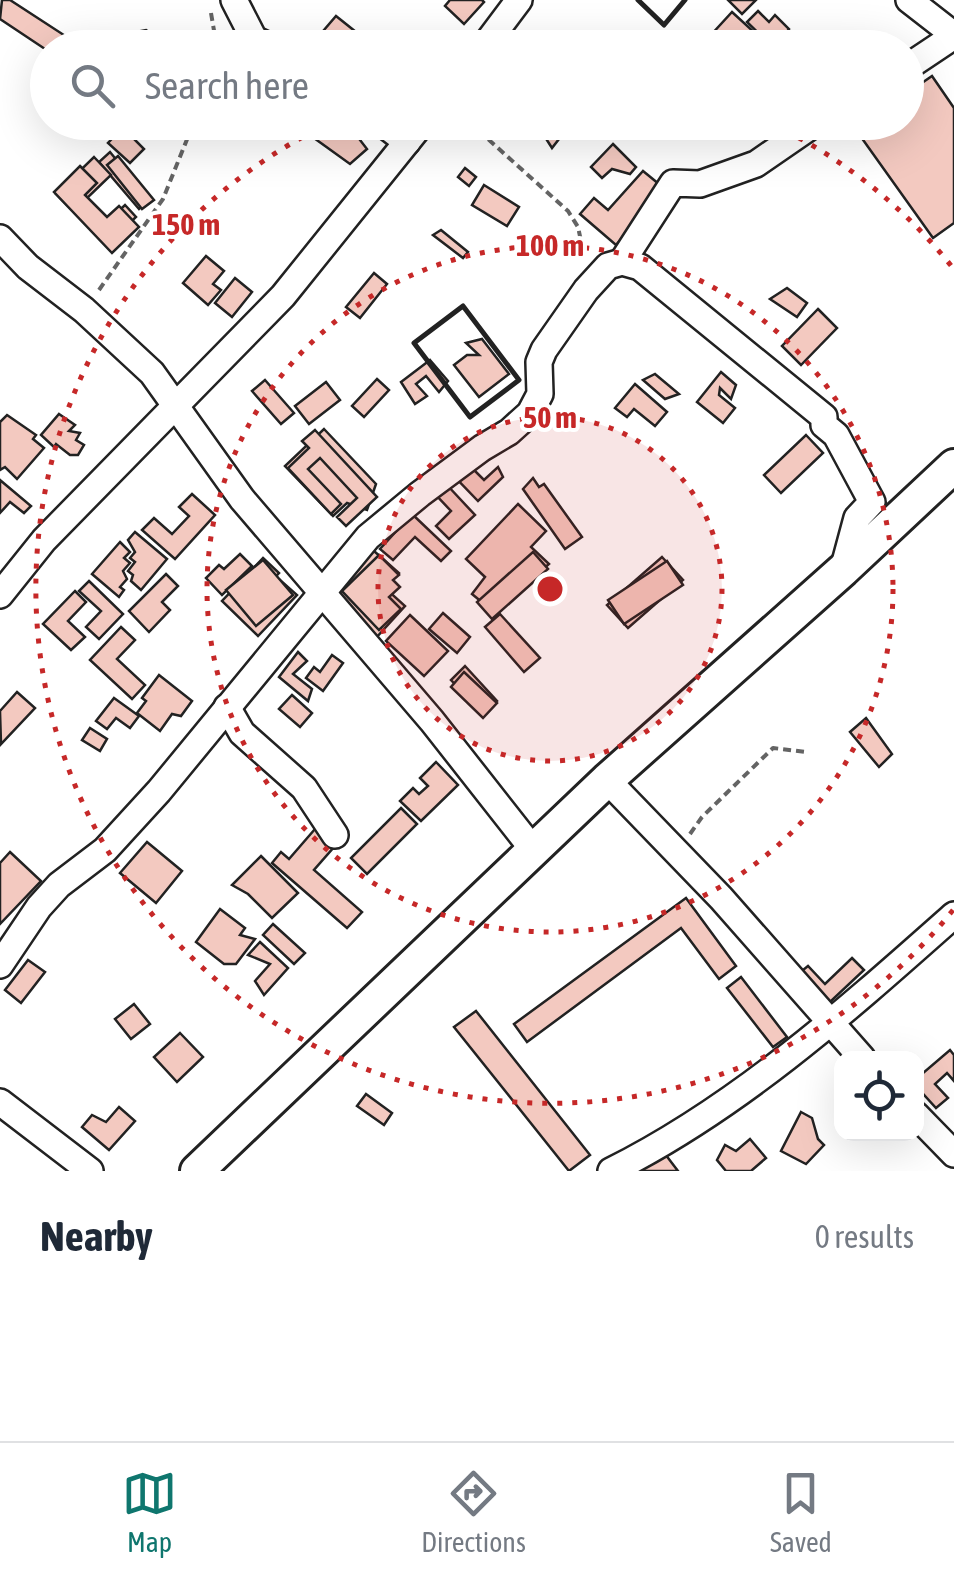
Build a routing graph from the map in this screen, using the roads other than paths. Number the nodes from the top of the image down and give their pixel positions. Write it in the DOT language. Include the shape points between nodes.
graph roads {
  1 [pos="234,0"];
  2 [pos="518,0"];
  3 [pos="909,0"];
  4 [pos="935,0"];
  5 [pos="249,30"];
  6 [pos="496,30"];
  7 [pos="954,35"];
  8 [pos="924,56"];
  9 [pos="409,140"];
  10 [pos="791,140"];
  11 [pos="0,238"];
  12 [pos="622,262"];
  13 [pos="176,405"];
  14 [pos="950,478"];
  15 [pos="843,570"];
  16 [pos="320,591"];
  17 [pos="0,595"];
  18 [pos="227,707"];
  19 [pos="607,780"];
  20 [pos="335,836"];
  21 [pos="535,852"];
  22 [pos="954,915"];
  23 [pos="0,965"];
  24 [pos="829,1024"];
  25 [pos="855,1051"];
  26 [pos="0,1102"];
  27 [pos="924,1123"];
  28 [pos="954,1154"];
  29 [pos="90,1171"];
  30 [pos="197,1171"];
  31 [pos="612,1171"];
  1 -- 5 [label="street"];
  2 -- 6 [label="street"];
  3 -- 7 [label="street"];
  4 -- 7 [label="street"];
  7 -- 8 [label="street"];
  9 -- 13 [label="street" via="283,296"];
  10 -- 12 [label="street" via="756,164 700,184 673,183"];
  11 -- 13 [label="street" via="152,372"];
  12 -- 15 [label="street" via="640,267 824,417 872,502 857,518"];
  12 -- 16 [label="street" via="608,266 586,290 544,350 540,394 530,414 368,536"];
  13 -- 16 [label="street" via="242,499"];
  13 -- 17 [label="street" via="44,540"];
  14 -- 15 [label="main road"];
  15 -- 19 [label="main road"];
  16 -- 18 [label="street"];
  16 -- 21 [label="street"];
  18 -- 20 [label="street" via="242,732 304,788"];
  18 -- 23 [label="street" via="105,850 39,907"];
  19 -- 21 [label="main road"];
  19 -- 24 [label="street" via="778,960"];
  21 -- 30 [label="main road"];
  22 -- 24 [label="street"];
  24 -- 25 [label="street"];
  24 -- 31 [label="street" via="722,1106"];
  26 -- 29 [label="street"];
  27 -- 28 [label="street"];
}
